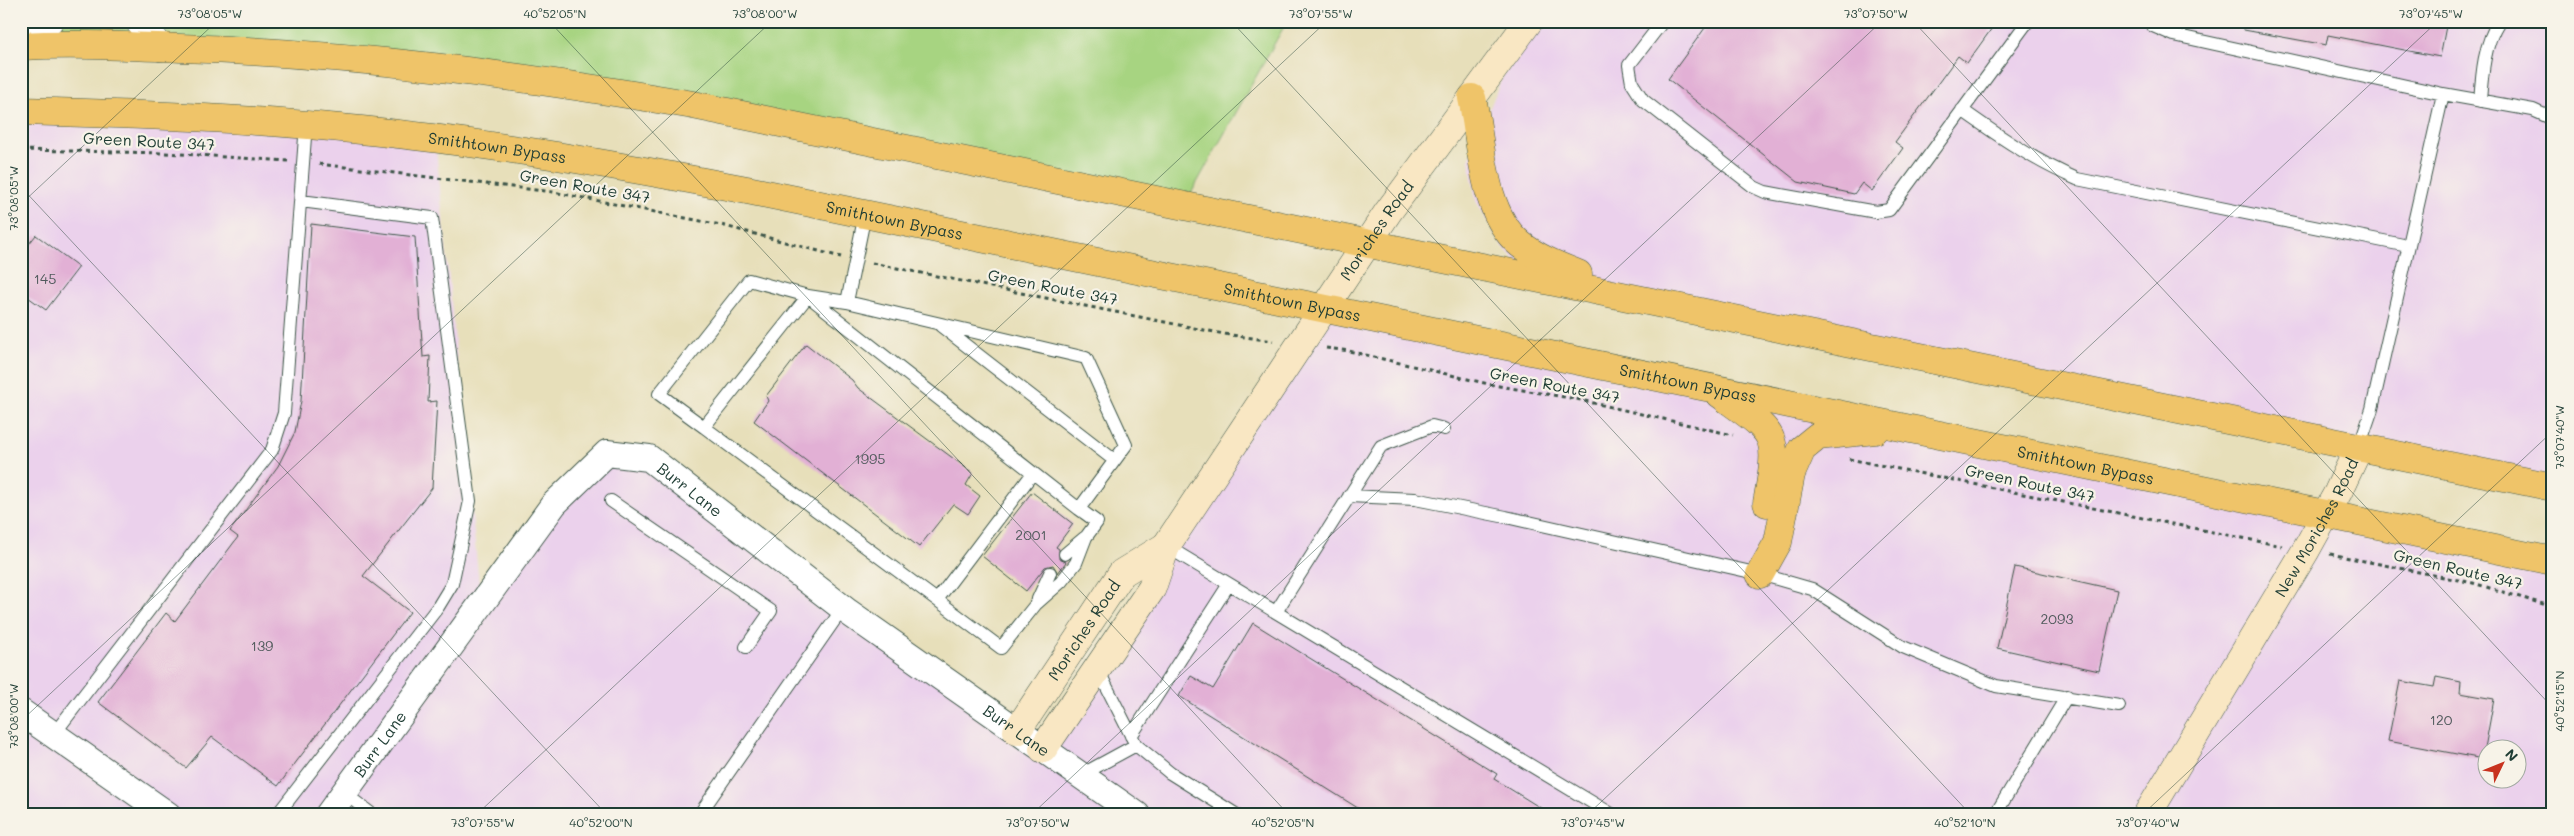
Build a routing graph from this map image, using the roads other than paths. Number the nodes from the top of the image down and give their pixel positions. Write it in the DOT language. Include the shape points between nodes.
graph roads {
  1 [pos="50,21"];
  2 [pos="139,21"];
  3 [pos="1529,21"];
  4 [pos="1664,21"];
  5 [pos="2028,21"];
  6 [pos="2499,21"];
  7 [pos="2150,23"];
  8 [pos="21,45"];
  9 [pos="160,47"];
  10 [pos="2443,94"];
  11 [pos="1472,98"];
  12 [pos="2480,101"];
  13 [pos="1962,110"];
  14 [pos="21,111"];
  15 [pos="2553,118"];
  16 [pos="306,124"];
  17 [pos="301,201"];
  18 [pos="865,214"];
  19 [pos="1367,243"];
  20 [pos="2408,246"];
  21 [pos="808,296"];
  22 [pos="1645,300"];
  23 [pos="847,302"];
  24 [pos="1325,309"];
  25 [pos="937,323"];
  26 [pos="1713,388"];
  27 [pos="704,428"];
  28 [pos="1902,428"];
  29 [pos="1444,429"];
  30 [pos="2359,447"];
  31 [pos="1114,460"];
  32 [pos="1033,473"];
  33 [pos="2553,487"];
  34 [pos="1349,496"];
  35 [pos="611,501"];
  36 [pos="1079,509"];
  37 [pos="2326,515"];
  38 [pos="1086,537"];
  39 [pos="1166,546"];
  40 [pos="1065,554"];
  41 [pos="2553,561"];
  42 [pos="1050,573"];
  43 [pos="1760,574"];
  44 [pos="1229,584"];
  45 [pos="937,600"];
  46 [pos="1036,604"];
  47 [pos="843,608"];
  48 [pos="1276,612"];
  49 [pos="746,647"];
  50 [pos="1097,668"];
  51 [pos="2067,696"];
  52 [pos="2119,706"];
  53 [pos="21,712"];
  54 [pos="1017,731"];
  55 [pos="54,734"];
  56 [pos="1133,740"];
  57 [pos="1043,748"];
  58 [pos="1081,775"];
  59 [pos="344,793"];
  60 [pos="704,813"];
  61 [pos="168,815"];
  62 [pos="277,815"];
  63 [pos="328,815"];
  64 [pos="374,815"];
  65 [pos="1137,815"];
  66 [pos="1237,815"];
  67 [pos="1613,815"];
  68 [pos="1995,815"];
  69 [pos="2147,815"];
  1 -- 8 [label="street"];
  2 -- 9 [label="street"];
  3 -- 11 [label="main road, Moriches Road"];
  4 -- 13 [label="lane" via="1629,65 1632,83 1643,100 1754,187 1765,192 1876,212 1889,210"];
  5 -- 13 [label="lane"];
  6 -- 12 [label="lane" via="2493,30 2484,63"];
  7 -- 10 [label="lane" via="2174,35"];
  8 -- 9 [label="highway"];
  9 -- 19 [label="highway" via="379,61 617,92 780,122"];
  10 -- 12 [label="lane"];
  10 -- 20 [label="lane, New Moriches Road"];
  11 -- 19 [label="main road, Moriches Road"];
  11 -- 22 [label="highway" via="1490,197 1511,236 1541,258"];
  12 -- 15 [label="lane" via="2533,110"];
  13 -- 20 [label="lane" via="2015,148 2078,179"];
  14 -- 16 [label="highway, Smithtown Bypass"];
  16 -- 17 [label="lane"];
  16 -- 18 [label="highway, Smithtown Bypass" via="595,162"];
  17 -- 55 [label="lane" via="284,413 272,450"];
  17 -- 62 [label="lane" via="432,218 470,502 452,584 438,607"];
  18 -- 23 [label="lane"];
  18 -- 24 [label="highway, Smithtown Bypass"];
  19 -- 22 [label="highway"];
  19 -- 24 [label="main road, Moriches Road"];
  20 -- 30 [label="lane, New Moriches Road" via="2372,409"];
  21 -- 23 [label="lane"];
  21 -- 27 [label="lane"];
  21 -- 27 [label="lane" via="749,280 731,302 659,394"];
  21 -- 32 [label="lane"];
  22 -- 30 [label="highway"];
  23 -- 25 [label="lane"];
  24 -- 26 [label="highway, Smithtown Bypass"];
  24 -- 39 [label="main road, Moriches Road"];
  25 -- 31 [label="lane"];
  25 -- 31 [label="lane" via="1086,358 1126,445"];
  26 -- 28 [label="highway, Smithtown Bypass"];
  26 -- 43 [label="highway" via="1766,428 1773,443 1773,468 1760,538"];
  27 -- 45 [label="lane"];
  28 -- 37 [label="highway, Smithtown Bypass"];
  28 -- 43 [label="highway" via="1818,436 1806,444 1791,474 1778,542"];
  29 -- 34 [label="lane" via="1432,426 1381,446"];
  30 -- 33 [label="highway"];
  30 -- 37 [label="main road, New Moriches Road"];
  31 -- 36 [label="lane"];
  32 -- 36 [label="lane"];
  32 -- 45 [label="lane"];
  34 -- 43 [label="lane" via="1415,499"];
  34 -- 48 [label="lane"];
  35 -- 49 [label="lane" via="771,611"];
  36 -- 38 [label="lane" via="1097,522"];
  37 -- 41 [label="highway, Smithtown Bypass"];
  37 -- 69 [label="main road, New Moriches Road"];
  38 -- 40 [label="lane"];
  38 -- 46 [label="lane" via="1076,563 1061,582"];
  39 -- 44 [label="lane"];
  39 -- 50 [label="main road, Moriches Road" via="1152,588"];
  39 -- 54 [label="main road, Moriches Road" via="1122,573"];
  42 -- 46 [label="lane"];
  43 -- 51 [label="lane" via="1812,589 1903,647 1996,686"];
  44 -- 48 [label="lane"];
  44 -- 56 [label="lane"];
  45 -- 46 [label="lane" via="1001,648"];
  47 -- 54 [label="street, Burr Lane"];
  47 -- 59 [label="street, Burr Lane" via="648,458 608,453 554,504"];
  47 -- 60 [label="lane"];
  48 -- 67 [label="lane"];
  50 -- 56 [label="lane"];
  50 -- 57 [label="main road, Moriches Road"];
  51 -- 52 [label="lane"];
  51 -- 68 [label="lane"];
  53 -- 55 [label="street"];
  54 -- 57 [label="street, Burr Lane"];
  55 -- 61 [label="street"];
  56 -- 58 [label="lane"];
  56 -- 66 [label="lane" via="1170,773"];
  57 -- 58 [label="street, Burr Lane"];
  58 -- 65 [label="street, Burr Lane"];
  59 -- 63 [label="street, Burr Lane"];
  59 -- 64 [label="lane"];
}
